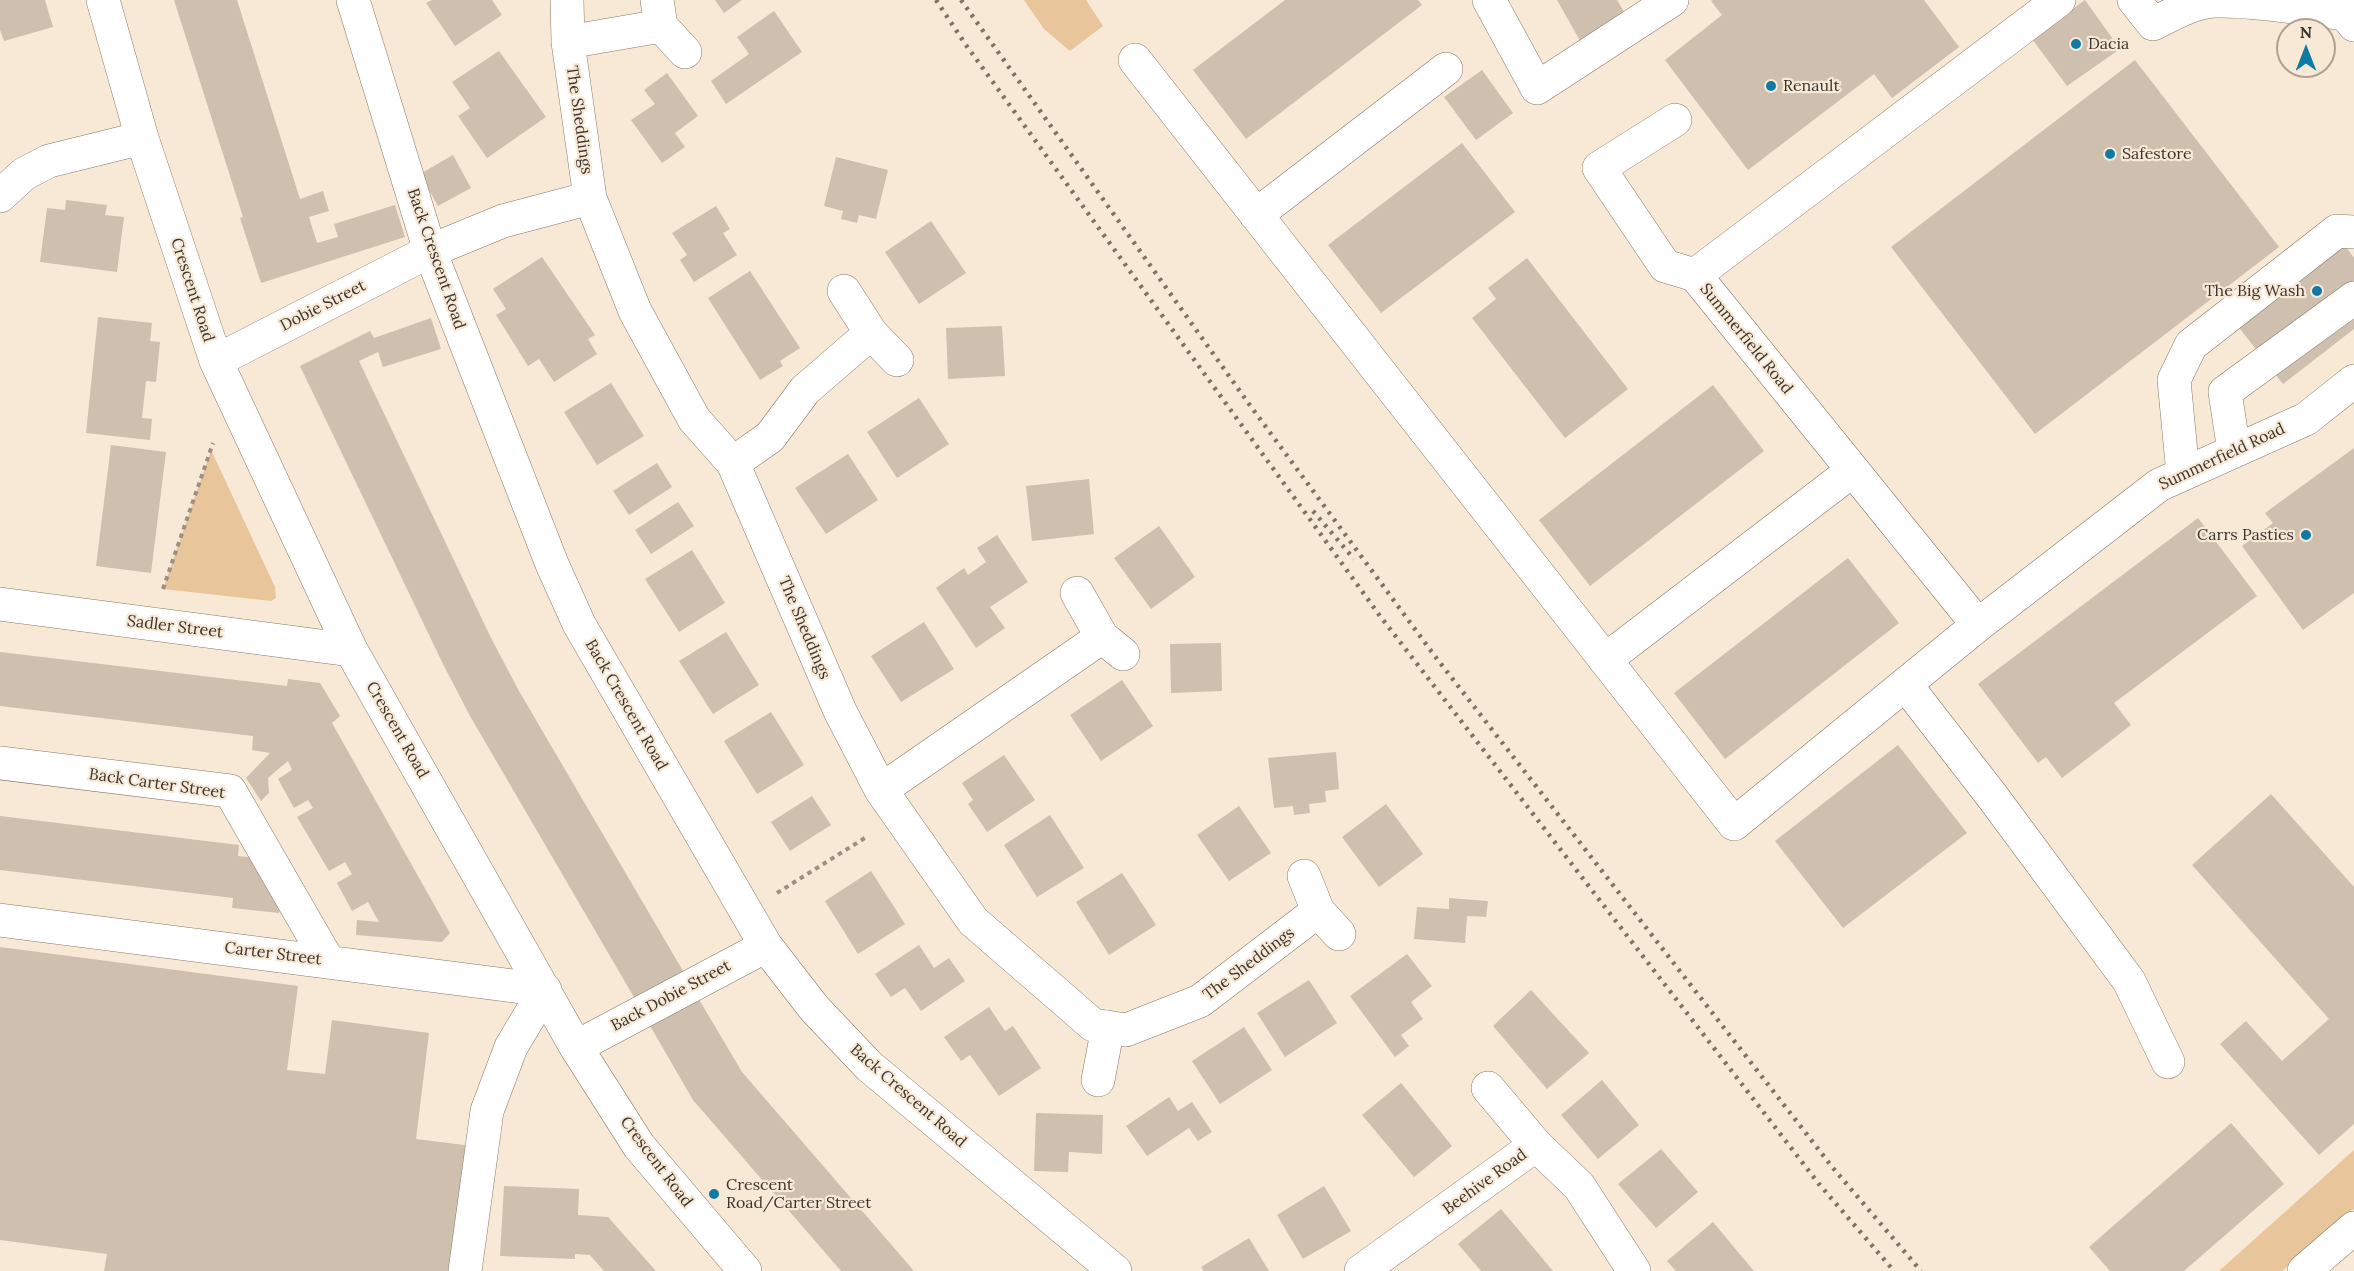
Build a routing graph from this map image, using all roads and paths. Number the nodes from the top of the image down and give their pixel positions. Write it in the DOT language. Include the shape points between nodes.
graph roads {
  1 [pos="103,0"];
  2 [pos="353,0"];
  3 [pos="567,0"];
  4 [pos="1489,0"];
  5 [pos="2059,0"];
  6 [pos="2134,0"];
  7 [pos="1670,1"];
  8 [pos="659,13"];
  9 [pos="2344,13"];
  10 [pos="568,42"];
  11 [pos="686,52"];
  12 [pos="1135,60"];
  13 [pos="1446,69"];
  14 [pos="1675,120"];
  15 [pos="142,138"];
  16 [pos="0,196"];
  17 [pos="590,198"];
  18 [pos="1256,215"];
  19 [pos="2354,232"];
  20 [pos="430,251"];
  21 [pos="1695,275"];
  22 [pos="844,291"];
  23 [pos="2354,298"];
  24 [pos="871,333"];
  25 [pos="897,360"];
  26 [pos="216,361"];
  27 [pos="2354,381"];
  28 [pos="230,392"];
  29 [pos="2234,451"];
  30 [pos="733,463"];
  31 [pos="1852,471"];
  32 [pos="2183,474"];
  33 [pos="1077,593"];
  34 [pos="0,604"];
  35 [pos="150,624"];
  36 [pos="1978,625"];
  37 [pos="351,650"];
  38 [pos="1605,660"];
  39 [pos="1906,685"];
  40 [pos="0,763"];
  41 [pos="890,803"];
  42 [pos="1304,876"];
  43 [pos="746,911"];
  44 [pos="0,920"];
  45 [pos="766,946"];
  46 [pos="328,961"];
  47 [pos="545,990"];
  48 [pos="1108,1027"];
  49 [pos="576,1047"];
  50 [pos="2168,1062"];
  51 [pos="1098,1080"];
  52 [pos="1488,1088"];
  53 [pos="1536,1145"];
  54 [pos="2354,1228"];
  55 [pos="465,1271"];
  56 [pos="745,1271"];
  57 [pos="1115,1271"];
  58 [pos="1361,1271"];
  59 [pos="1634,1271"];
  60 [pos="2304,1271"];
  1 -- 15 [label="street, Crescent Road"];
  2 -- 20 [label="street, Back Crescent Road"];
  3 -- 10 [label="street, The Sheddings"];
  4 -- 7 [label="street" via="1537,88"];
  5 -- 21 [label="street"];
  6 -- 9 [label="street" via="2153,24 2192,5 2214,0"];
  8 -- 10 [label="street, The Sheddings"];
  8 -- 11 [label="street, The Sheddings"];
  10 -- 17 [label="street, The Sheddings"];
  12 -- 18 [label="street"];
  13 -- 18 [label="street"];
  14 -- 21 [label="street" via="1599,168 1665,266"];
  15 -- 16 [label="street" via="49,161 24,174"];
  15 -- 26 [label="street, Crescent Road"];
  17 -- 20 [label="street, The Sheddings" via="503,221"];
  17 -- 30 [label="street, The Sheddings" via="645,331 694,419"];
  18 -- 38 [label="street"];
  19 -- 32 [label="street" via="2337,231 2191,345 2175,380"];
  20 -- 26 [label="street, Dobie Street"];
  20 -- 43 [label="street, Back Crescent Road" via="579,624"];
  21 -- 31 [label="street, Summerfield Road"];
  22 -- 24 [label="street"];
  23 -- 29 [label="street" via="2225,392"];
  24 -- 25 [label="street"];
  24 -- 30 [label="street" via="805,390 770,437"];
  26 -- 28 [label="street, Crescent Road"];
  27 -- 29 [label="street, Summerfield Road" via="2306,419"];
  28 -- 35 [label="path"];
  28 -- 37 [label="street, Crescent Road"];
  29 -- 32 [label="street, Summerfield Road"];
  30 -- 41 [label="street, The Sheddings" via="840,711"];
  31 -- 36 [label="street, Summerfield Road"];
  31 -- 38 [label="street"];
  32 -- 36 [label="street, Summerfield Road" via="2159,485"];
  33 -- 41 [label="street" via="1113,646"];
  34 -- 35 [label="street, Sadler Street"];
  35 -- 37 [label="street, Sadler Street"];
  36 -- 39 [label="street, Summerfield Road"];
  37 -- 47 [label="street, Crescent Road"];
  38 -- 39 [label="street, Summerfield Road" via="1734,824"];
  39 -- 50 [label="street" via="2129,981"];
  40 -- 46 [label="street, Back Carter Street" via="230,791"];
  41 -- 43 [label="path"];
  41 -- 48 [label="street, The Sheddings" via="973,921 1093,1025"];
  42 -- 48 [label="street, The Sheddings" via="1329,922 1200,1001 1126,1030"];
  43 -- 45 [label="street, Back Crescent Road"];
  44 -- 46 [label="street, Carter Street"];
  45 -- 49 [label="street, Back Dobie Street"];
  45 -- 57 [label="street, Back Crescent Road" via="814,1008 869,1066"];
  46 -- 47 [label="street, Carter Street"];
  47 -- 49 [label="street, Crescent Road"];
  47 -- 55 [label="street" via="511,1047 487,1111"];
  48 -- 51 [label="street"];
  49 -- 56 [label="street, Crescent Road" via="639,1146"];
  52 -- 53 [label="street"];
  53 -- 58 [label="street, Beehive Road"];
  53 -- 59 [label="street, Beehive Road" via="1579,1186"];
  54 -- 60 [label="street"];
}
